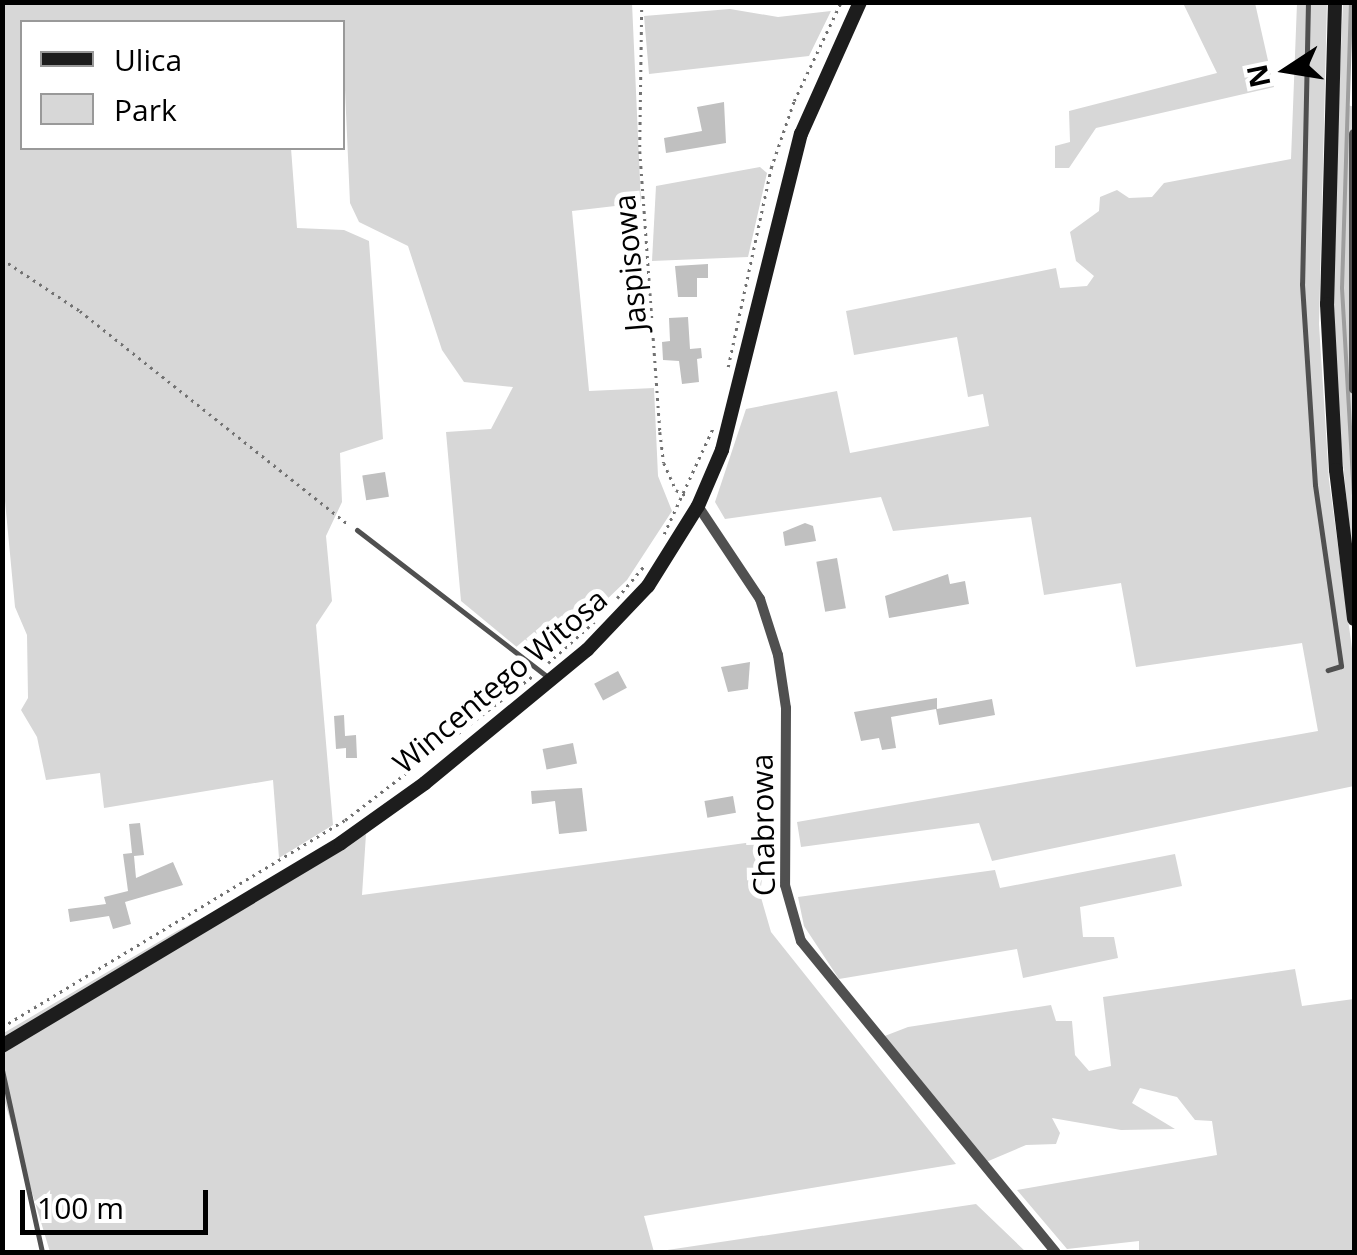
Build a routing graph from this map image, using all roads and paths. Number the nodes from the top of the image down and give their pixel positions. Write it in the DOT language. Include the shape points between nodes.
graph roads {
  1 [pos="642,2"];
  2 [pos="842,2"];
  3 [pos="860,2"];
  4 [pos="1308,2"];
  5 [pos="1334,2"];
  6 [pos="1354,134"];
  7 [pos="2,259"];
  8 [pos="727,370"];
  9 [pos="1354,389"];
  10 [pos="716,417"];
  11 [pos="686,495"];
  12 [pos="698,506"];
  13 [pos="358,530"];
  14 [pos="657,546"];
  15 [pos="650,556"];
  16 [pos="609,606"];
  17 [pos="599,618"];
  18 [pos="1354,619"];
  19 [pos="1328,670"];
  20 [pos="546,675"];
  21 [pos="2,1027"];
  22 [pos="2,1046"];
  23 [pos="2,1070"];
  24 [pos="42,1252"];
  25 [pos="1056,1252"];
  1 -- 11 [label="path, Jaspisowa" via="640,151 660,432 664,463 676,490"];
  2 -- 8 [label="path" via="794,101 771,168"];
  3 -- 12 [label="main road, Wincentego Witosa" via="800,134 740,387"];
  4 -- 19 [label="lane" via="1302,284 1314,485 1340,666"];
  5 -- 18 [label="main road" via="1327,304 1336,470"];
  6 -- 9 [label="street"];
  7 -- 13 [label="path" via="80,311"];
  10 -- 11 [label="path"];
  11 -- 12 [label="path, Jaspisowa"];
  11 -- 14 [label="path"];
  12 -- 20 [label="main road, Wincentego Witosa" via="648,586"];
  12 -- 25 [label="street, Chabrowa" via="760,599 778,655 787,725 784,885 801,941"];
  13 -- 20 [label="lane" via="480,631"];
  15 -- 16 [label="path"];
  17 -- 20 [label="path"];
  20 -- 21 [label="path" via="345,820"];
  20 -- 22 [label="main road, Wincentego Witosa" via="341,843"];
  23 -- 24 [label="lane"];
}
